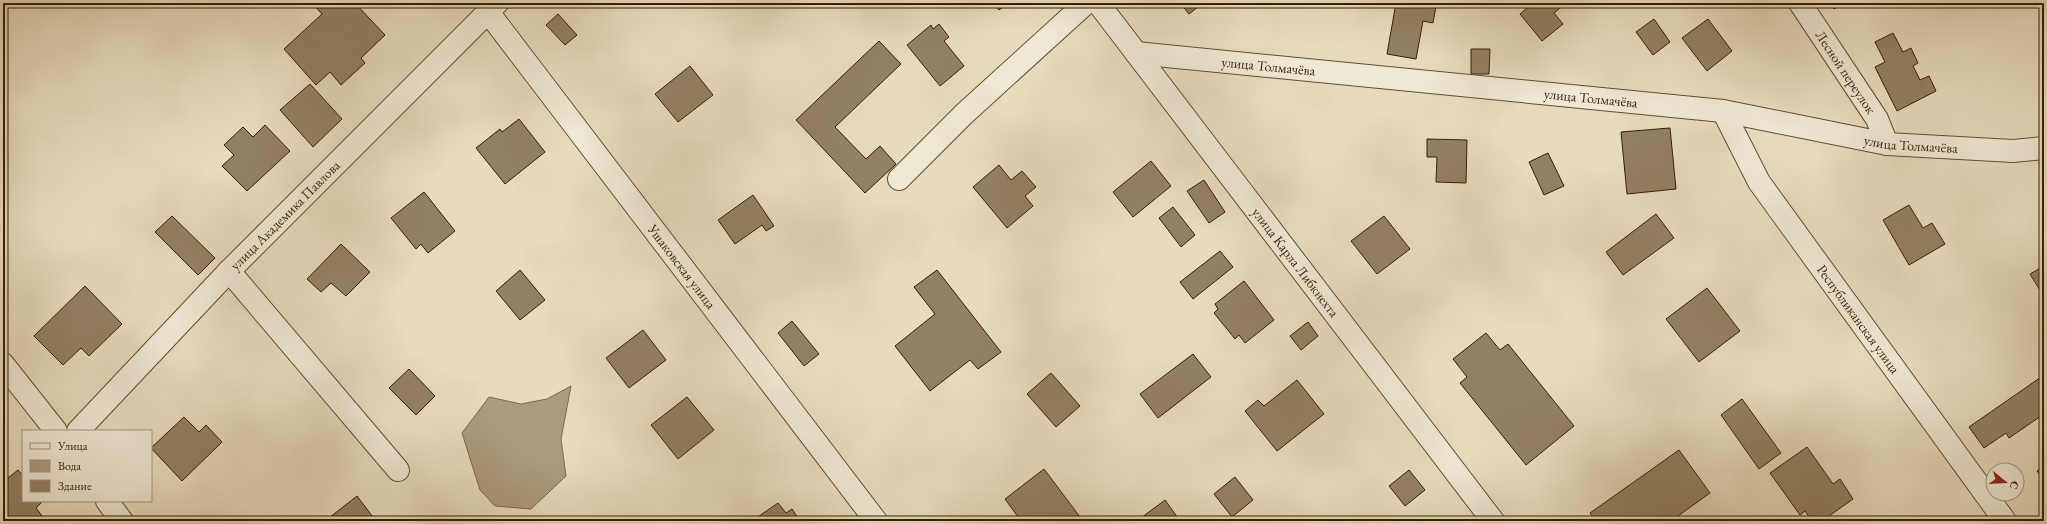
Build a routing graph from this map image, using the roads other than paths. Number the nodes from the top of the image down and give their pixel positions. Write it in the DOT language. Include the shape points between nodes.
graph roads {
  1 [pos="1086,3"];
  2 [pos="1098,3"];
  3 [pos="1800,3"];
  4 [pos="492,8"];
  5 [pos="1136,53"];
  6 [pos="1723,111"];
  7 [pos="1887,144"];
  8 [pos="2044,148"];
  9 [pos="899,179"];
  10 [pos="229,271"];
  11 [pos="3,364"];
  12 [pos="55,430"];
  13 [pos="79,430"];
  14 [pos="398,470"];
  15 [pos="108,502"];
  16 [pos="122,521"];
  17 [pos="876,521"];
  18 [pos="1493,521"];
  19 [pos="2005,521"];
  1 -- 9 [label="street" via="964,114"];
  2 -- 5 [label="street, улица Карла Либкнехта"];
  3 -- 7 [label="street, Лесной переулок" via="1877,119"];
  4 -- 10 [label="street, улица Академика Павлова"];
  4 -- 17 [label="street, Ушаковская улица"];
  5 -- 6 [label="street, улица Толмачёва"];
  5 -- 18 [label="street, улица Карла Либкнехта"];
  6 -- 7 [label="street, улица Толмачёва"];
  6 -- 19 [label="street, Республиканская улица" via="1759,182"];
  7 -- 8 [label="street, улица Толмачёва" via="2013,152"];
  10 -- 13 [label="street, улица Академика Павлова"];
  10 -- 14 [label="street"];
  11 -- 12 [label="street"];
  15 -- 16 [label="street"];
}
